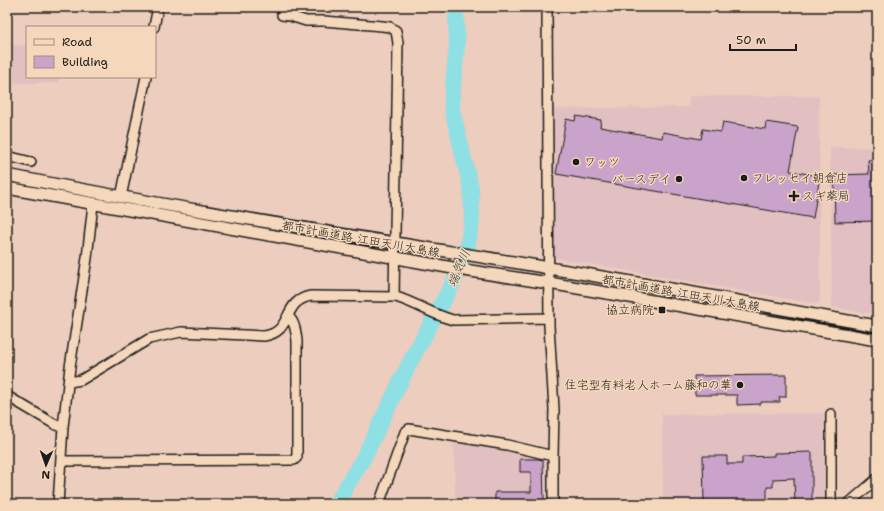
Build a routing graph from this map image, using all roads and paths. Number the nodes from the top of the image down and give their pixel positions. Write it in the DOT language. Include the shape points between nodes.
graph roads {
  1 [pos="158,7"];
  2 [pos="547,7"];
  3 [pos="282,15"];
  4 [pos="154,26"];
  5 [pos="146,78"];
  6 [pos="7,156"];
  7 [pos="31,162"];
  8 [pos="7,175"];
  9 [pos="7,188"];
  10 [pos="121,197"];
  11 [pos="92,204"];
  12 [pos="395,243"];
  13 [pos="395,258"];
  14 [pos="549,268"];
  15 [pos="549,283"];
  16 [pos="394,297"];
  17 [pos="288,316"];
  18 [pos="549,318"];
  19 [pos="877,326"];
  20 [pos="877,340"];
  21 [pos="69,382"];
  22 [pos="7,396"];
  23 [pos="831,414"];
  24 [pos="63,427"];
  25 [pos="553,456"];
  26 [pos="61,461"];
  27 [pos="877,479"];
  28 [pos="58,504"];
  29 [pos="379,504"];
  30 [pos="553,504"];
  31 [pos="831,504"];
  32 [pos="848,504"];
  1 -- 4 [label="street"];
  2 -- 14 [label="street"];
  3 -- 12 [label="street" via="306,21 390,27 396,31 398,43"];
  5 -- 10 [label="street"];
  6 -- 7 [label="street"];
  8 -- 10 [label="street, 都市計画道路 江田天川大島線"];
  9 -- 11 [label="street, 都市計画道路 江田天川大島線"];
  10 -- 12 [label="street, 都市計画道路 江田天川大島線"];
  11 -- 13 [label="street, 都市計画道路 江田天川大島線"];
  11 -- 21 [label="street"];
  12 -- 13 [label="street"];
  12 -- 14 [label="street, 都市計画道路 江田天川大島線"];
  13 -- 15 [label="street, 都市計画道路 江田天川大島線"];
  13 -- 16 [label="street"];
  14 -- 15 [label="street"];
  14 -- 19 [label="street, 都市計画道路 江田天川大島線"];
  15 -- 18 [label="street"];
  15 -- 20 [label="street, 都市計画道路 江田天川大島線"];
  16 -- 17 [label="street" via="307,297 295,303"];
  16 -- 18 [label="street" via="440,317 454,320"];
  17 -- 21 [label="street" via="282,328 271,335 181,332 152,337 81,380"];
  17 -- 26 [label="street" via="294,325 297,341 294,460"];
  18 -- 25 [label="street" via="554,409"];
  21 -- 24 [label="street"];
  22 -- 24 [label="street"];
  23 -- 31 [label="street"];
  24 -- 26 [label="street"];
  25 -- 29 [label="street" via="507,445 409,429 405,432"];
  25 -- 30 [label="street"];
  26 -- 28 [label="street"];
  27 -- 32 [label="street"];
}
